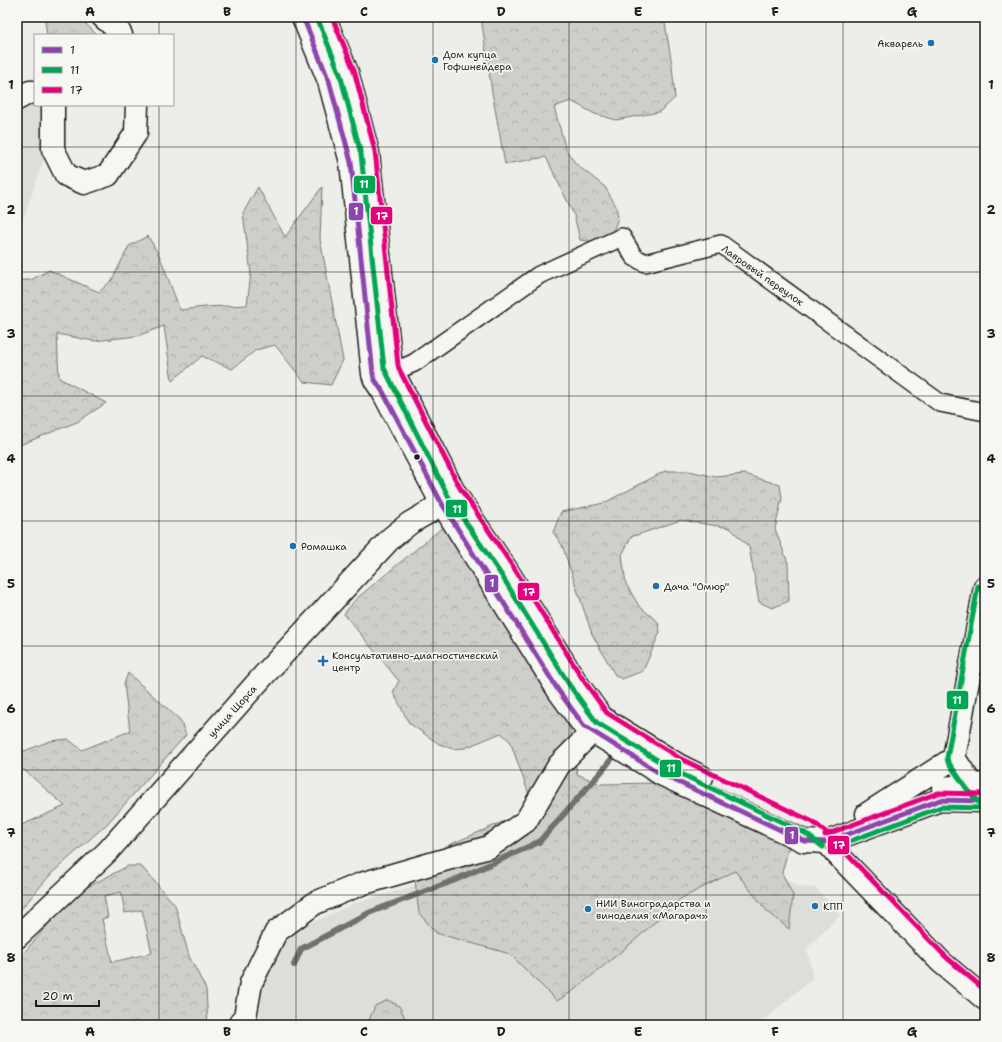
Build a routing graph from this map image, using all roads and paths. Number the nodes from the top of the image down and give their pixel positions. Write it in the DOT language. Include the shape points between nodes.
graph roads {
  1 [pos="103,17"];
  2 [pos="303,17"];
  3 [pos="324,17"];
  4 [pos="120,34"];
  5 [pos="34,92"];
  6 [pos="17,100"];
  7 [pos="52,106"];
  8 [pos="137,106"];
  9 [pos="393,372"];
  10 [pos="985,412"];
  11 [pos="448,497"];
  12 [pos="985,587"];
  13 [pos="597,725"];
  14 [pos="954,758"];
  15 [pos="982,792"];
  16 [pos="867,814"];
  17 [pos="827,842"];
  18 [pos="17,937"];
  19 [pos="985,999"];
  20 [pos="239,1025"];
  1 -- 4 [label="main road"];
  2 -- 11 [label="main road" via="329,81 351,162 373,374"];
  3 -- 9 [label="main road" via="347,72 368,154"];
  5 -- 6 [label="main road"];
  7 -- 8 [label="main road" via="53,149 66,175 84,183 108,175 136,133"];
  9 -- 10 [label="street, Лавровый переулок" via="414,363 539,275 622,237 634,257 645,263 720,244 940,403"];
  9 -- 11 [label="main road"];
  11 -- 13 [label="main road" via="508,572 576,682"];
  11 -- 18 [label="main road, улица Щорса" via="391,538 264,675 108,850"];
  12 -- 14 [label="main road"];
  13 -- 17 [label="main road" via="809,827"];
  13 -- 20 [label="main road" via="559,765 526,821 489,847 361,884 315,903 276,932 251,983 245,1017"];
  14 -- 15 [label="main road"];
  14 -- 16 [label="main road"];
  15 -- 16 [label="main road" via="929,790"];
  15 -- 17 [label="main road" via="940,800"];
  16 -- 17 [label="main road"];
  17 -- 19 [label="main road" via="941,962"];
}
